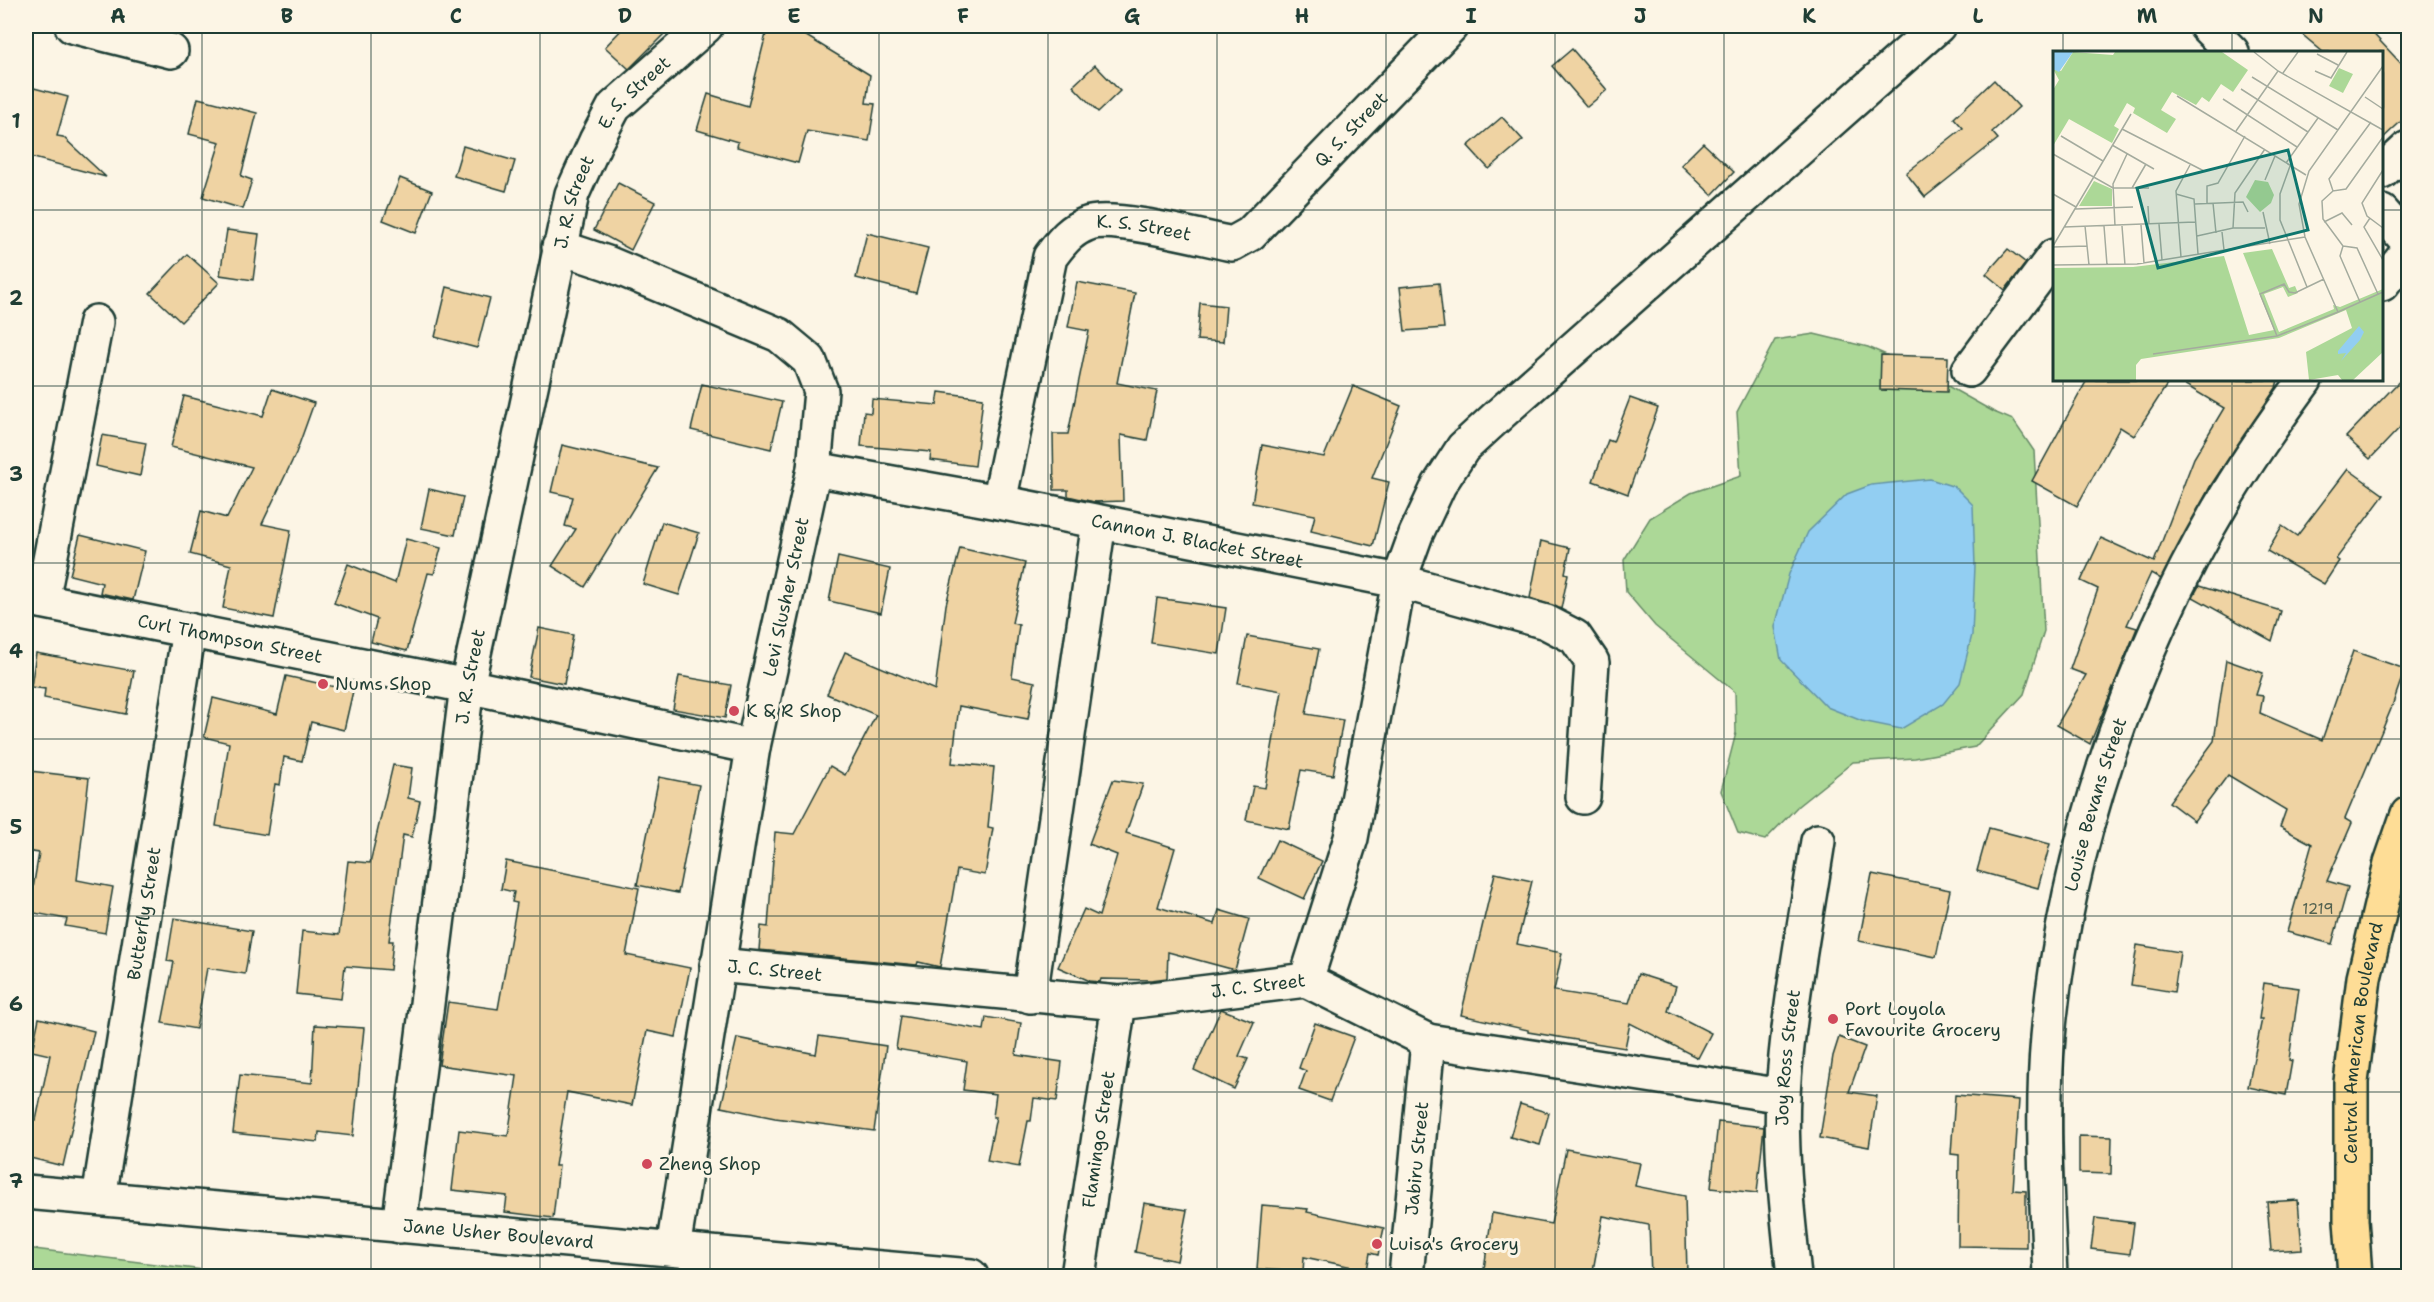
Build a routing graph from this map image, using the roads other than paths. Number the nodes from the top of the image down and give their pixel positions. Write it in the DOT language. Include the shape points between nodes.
graph roads {
  1 [pos="72,26"];
  2 [pos="706,26"];
  3 [pos="1451,26"];
  4 [pos="1938,26"];
  5 [pos="171,51"];
  6 [pos="596,141"];
  7 [pos="2409,148"];
  8 [pos="2383,171"];
  9 [pos="2383,213"];
  10 [pos="1250,234"];
  11 [pos="2409,242"];
  12 [pos="560,247"];
  13 [pos="2409,252"];
  14 [pos="2053,259"];
  15 [pos="2383,283"];
  16 [pos="96,322"];
  17 [pos="1969,370"];
  18 [pos="2304,381"];
  19 [pos="814,469"];
  20 [pos="999,502"];
  21 [pos="1099,522"];
  22 [pos="1399,581"];
  23 [pos="34,599"];
  24 [pos="189,630"];
  25 [pos="467,686"];
  26 [pos="753,747"];
  27 [pos="1583,797"];
  28 [pos="2409,814"];
  29 [pos="1818,841"];
  30 [pos="717,965"];
  31 [pos="1306,980"];
  32 [pos="1030,996"];
  33 [pos="1119,1003"];
  34 [pos="1428,1041"];
  35 [pos="1783,1096"];
  36 [pos="26,1192"];
  37 [pos="99,1198"];
  38 [pos="399,1226"];
  39 [pos="673,1249"];
  40 [pos="971,1276"];
  41 [pos="1078,1276"];
  42 [pos="1406,1276"];
  43 [pos="1794,1276"];
  44 [pos="2050,1276"];
  45 [pos="2355,1276"];
  1 -- 5 [label="street"];
  2 -- 6 [label="street, E. S. Street" via="614,107"];
  3 -- 10 [label="street, Q. S. Street"];
  4 -- 22 [label="street" via="1463,448 1439,485"];
  6 -- 12 [label="street, J. R. Street" via="572,194"];
  7 -- 8 [label="street"];
  9 -- 11 [label="street"];
  10 -- 20 [label="street, K. S. Street" via="1233,244 1125,223 1089,223 1066,235 1050,256"];
  12 -- 19 [label="street, Levi Slusher Street" via="607,262 778,335 809,360 821,391"];
  12 -- 25 [label="street, J. R. Street"];
  13 -- 15 [label="street"];
  14 -- 17 [label="street"];
  16 -- 23 [label="street"];
  18 -- 44 [label="street, Louise Bevans Street" via="2227,495 2189,564 2154,638 2095,795 2075,870 2056,968 2048,1037 2044,1109"];
  19 -- 20 [label="street, Cannon J. Blacket Street"];
  19 -- 26 [label="street, Levi Slusher Street"];
  20 -- 21 [label="street, Cannon J. Blacket Street"];
  21 -- 22 [label="street, Cannon J. Blacket Street"];
  21 -- 32 [label="street"];
  22 -- 27 [label="street, Cannon J. Blacket Street" via="1546,622 1575,637 1592,662"];
  22 -- 31 [label="street" via="1351,838"];
  23 -- 24 [label="street, Curl Thompson Street"];
  24 -- 25 [label="street, Curl Thompson Street"];
  24 -- 37 [label="street, Butterfly Street"];
  25 -- 26 [label="street, Curl Thompson Street"];
  25 -- 38 [label="street, J. R. Street"];
  26 -- 30 [label="street, Levi Slusher Street"];
  28 -- 45 [label="main road, Central American Boulevard" via="2391,862 2364,978 2351,1082"];
  29 -- 35 [label="street, Joy Ross Street" via="1794,993"];
  30 -- 32 [label="street, J. C. Street"];
  30 -- 39 [label="street, Levi Slusher Street"];
  31 -- 33 [label="street, J. C. Street"];
  31 -- 34 [label="street, J. C. Street"];
  32 -- 33 [label="street, J. C. Street"];
  33 -- 41 [label="street, Flamingo Street"];
  34 -- 35 [label="street, J. C. Street"];
  34 -- 42 [label="street, Jabiru Street"];
  35 -- 43 [label="street, Joy Ross Street"];
  36 -- 37 [label="street, Jane Usher Boulevard"];
  37 -- 38 [label="street, Jane Usher Boulevard"];
  38 -- 39 [label="street, Jane Usher Boulevard"];
  39 -- 40 [label="street, Jane Usher Boulevard"];
}
